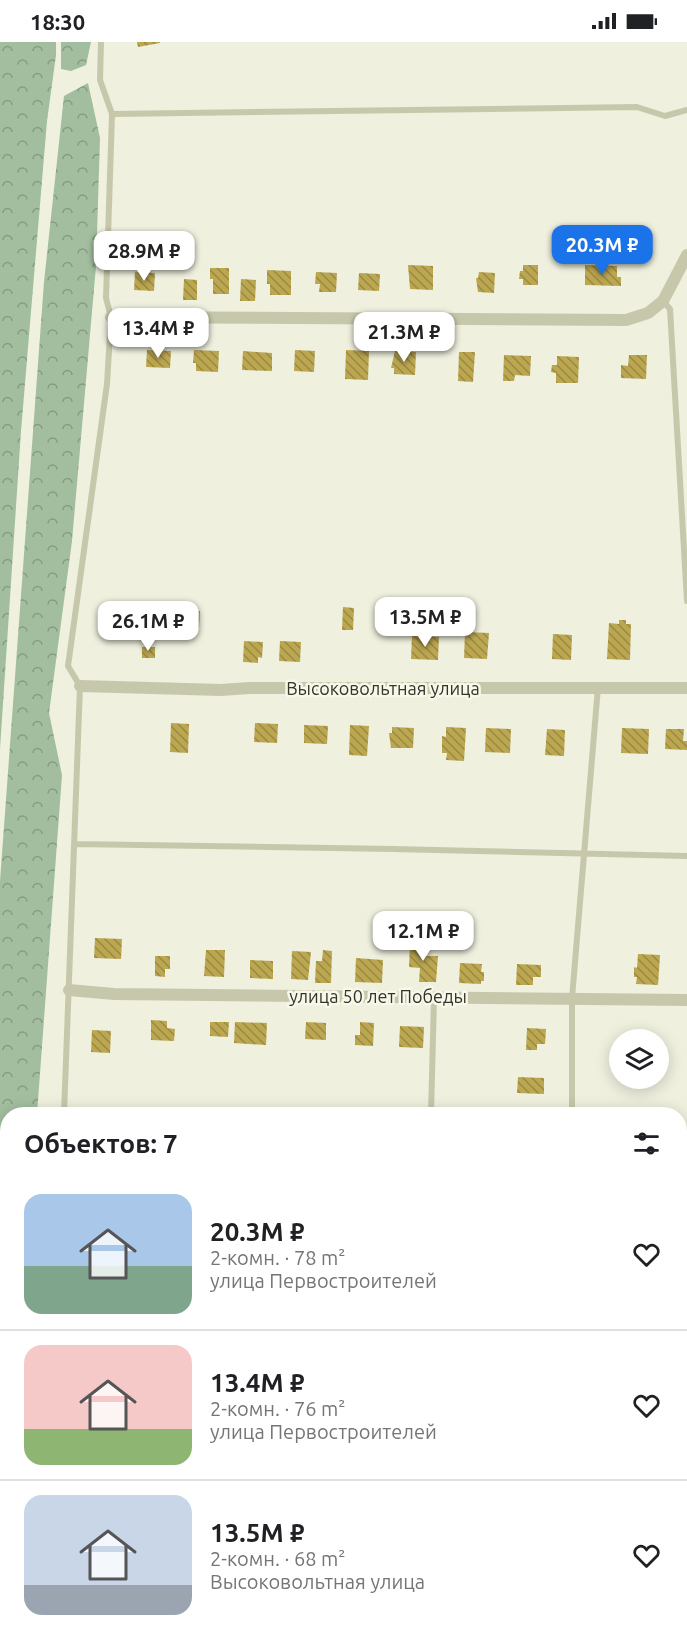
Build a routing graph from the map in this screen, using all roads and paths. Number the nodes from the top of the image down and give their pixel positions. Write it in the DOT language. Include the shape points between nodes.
graph roads {
  1 [pos="101,42"];
  2 [pos="687,110"];
  3 [pos="112,114"];
  4 [pos="687,255"];
  5 [pos="663,301"];
  6 [pos="111,317"];
  7 [pos="687,601"];
  8 [pos="80,686"];
  9 [pos="598,687"];
  10 [pos="687,688"];
  11 [pos="74,844"];
  12 [pos="584,854"];
  13 [pos="687,856"];
  14 [pos="69,990"];
  15 [pos="434,997"];
  16 [pos="572,998"];
  17 [pos="687,1000"];
  18 [pos="64,1107"];
  19 [pos="431,1107"];
  20 [pos="572,1107"];
  1 -- 3 [label="lane" via="100,80"];
  2 -- 3 [label="lane" via="665,116 637,106"];
  3 -- 6 [label="lane" via="106,298"];
  4 -- 5 [label="street"];
  5 -- 6 [label="street" via="648,313 626,320"];
  5 -- 7 [label="lane" via="669,309"];
  6 -- 8 [label="lane" via="107,384 68,666"];
  8 -- 9 [label="street, Высоковольтная улица" via="221,690"];
  8 -- 11 [label="lane"];
  9 -- 10 [label="street, Высоковольтная улица"];
  9 -- 12 [label="lane"];
  11 -- 12 [label="lane"];
  11 -- 14 [label="lane"];
  12 -- 13 [label="lane"];
  12 -- 16 [label="lane"];
  14 -- 15 [label="street, улица 50 лет Победы" via="114,994"];
  14 -- 18 [label="lane"];
  15 -- 16 [label="street, улица 50 лет Победы"];
  15 -- 19 [label="lane"];
  16 -- 17 [label="street, улица 50 лет Победы"];
  16 -- 20 [label="lane"];
}
